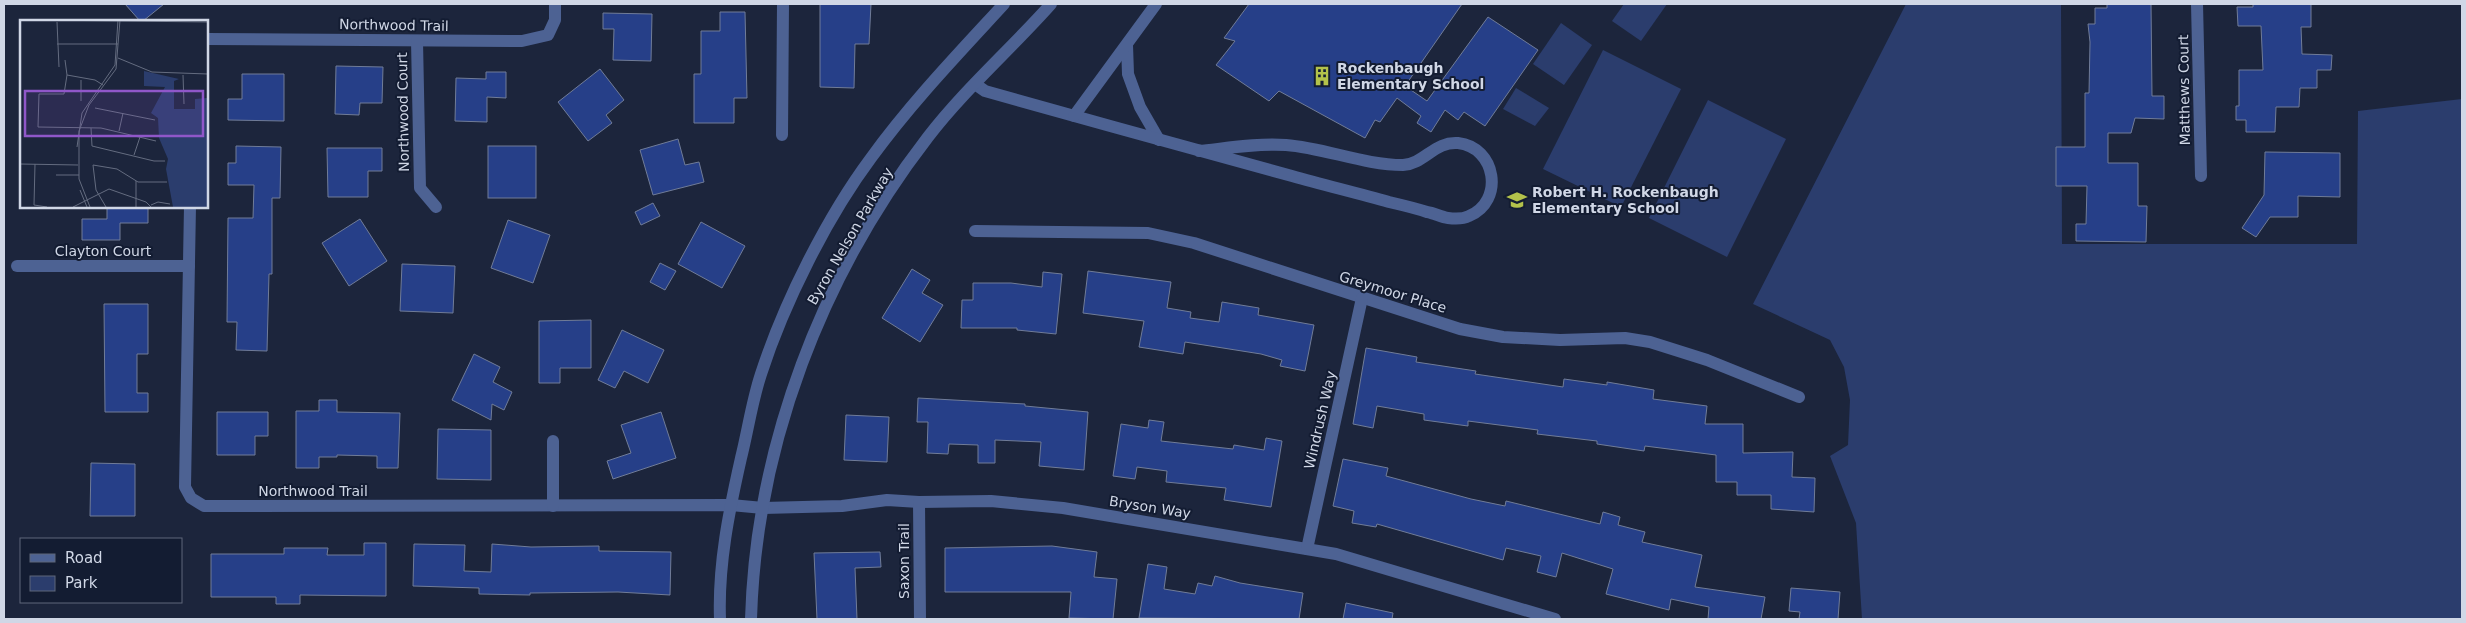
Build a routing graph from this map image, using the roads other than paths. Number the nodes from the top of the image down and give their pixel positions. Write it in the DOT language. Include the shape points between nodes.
graph roads {
  1 [pos="555,4"];
  2 [pos="782,4"];
  3 [pos="1004,4"];
  4 [pos="1051,4"];
  5 [pos="1156,4"];
  6 [pos="2197,4"];
  7 [pos="208,39"];
  8 [pos="417,41"];
  9 [pos="1127,45"];
  10 [pos="975,84"];
  11 [pos="1074,116"];
  12 [pos="782,135"];
  13 [pos="1159,140"];
  14 [pos="1199,151"];
  15 [pos="2201,176"];
  16 [pos="436,207"];
  17 [pos="190,208"];
  18 [pos="975,231"];
  19 [pos="17,266"];
  20 [pos="189,266"];
  21 [pos="1362,298"];
  22 [pos="1799,397"];
  23 [pos="553,440"];
  24 [pos="919,502"];
  25 [pos="731,505"];
  26 [pos="553,506"];
  27 [pos="764,508"];
  28 [pos="1307,549"];
  29 [pos="720,619"];
  30 [pos="751,619"];
  31 [pos="920,619"];
  32 [pos="1555,619"];
  1 -- 8 [label="street, Northwood Trail" via="555,20 548,35 522,41"];
  2 -- 12 [label="street"];
  3 -- 25 [label="street, Byron Nelson Parkway" via="929,85 870,159 821,240 791,299 761,374"];
  4 -- 10 [label="street, Byron Nelson Parkway"];
  5 -- 9 [label="street"];
  6 -- 15 [label="street, Matthews Court"];
  7 -- 8 [label="street, Northwood Trail"];
  8 -- 16 [label="street, Northwood Court" via="420,188"];
  9 -- 11 [label="street"];
  9 -- 13 [label="street" via="1128,74 1140,107"];
  10 -- 11 [label="street" via="985,91"];
  10 -- 27 [label="street, Byron Nelson Parkway" via="929,136 893,186 828,300 792,391 775,450"];
  11 -- 13 [label="street"];
  13 -- 14 [label="street"];
  14 -- 14 [label="street" via="1286,145 1401,165 1424,158 1445,144 1458,143 1481,154 1492,176 1492,188 1488,199 1470,216 1446,218"];
  17 -- 20 [label="street, Northwood Trail"];
  18 -- 21 [label="street, Greymoor Place" via="1148,233 1194,243"];
  19 -- 20 [label="street, Clayton Court"];
  20 -- 26 [label="street, Northwood Trail" via="185,487 191,498 204,506"];
  21 -- 22 [label="street, Greymoor Place" via="1460,329 1503,337 1560,340 1625,338 1650,342 1707,360"];
  21 -- 28 [label="street, Windrush Way"];
  23 -- 26 [label="street"];
  24 -- 27 [label="street, Bryson Way" via="887,500 842,506"];
  24 -- 28 [label="street, Bryson Way" via="991,501 1063,508"];
  24 -- 31 [label="street, Saxon Trail"];
  25 -- 26 [label="street, Northwood Trail"];
  25 -- 27 [label="street, Bryson Way"];
  25 -- 29 [label="street, Byron Nelson Parkway" via="723,555"];
  27 -- 30 [label="street, Byron Nelson Parkway" via="756,548"];
  28 -- 32 [label="street, Bryson Way" via="1336,554"];
}
